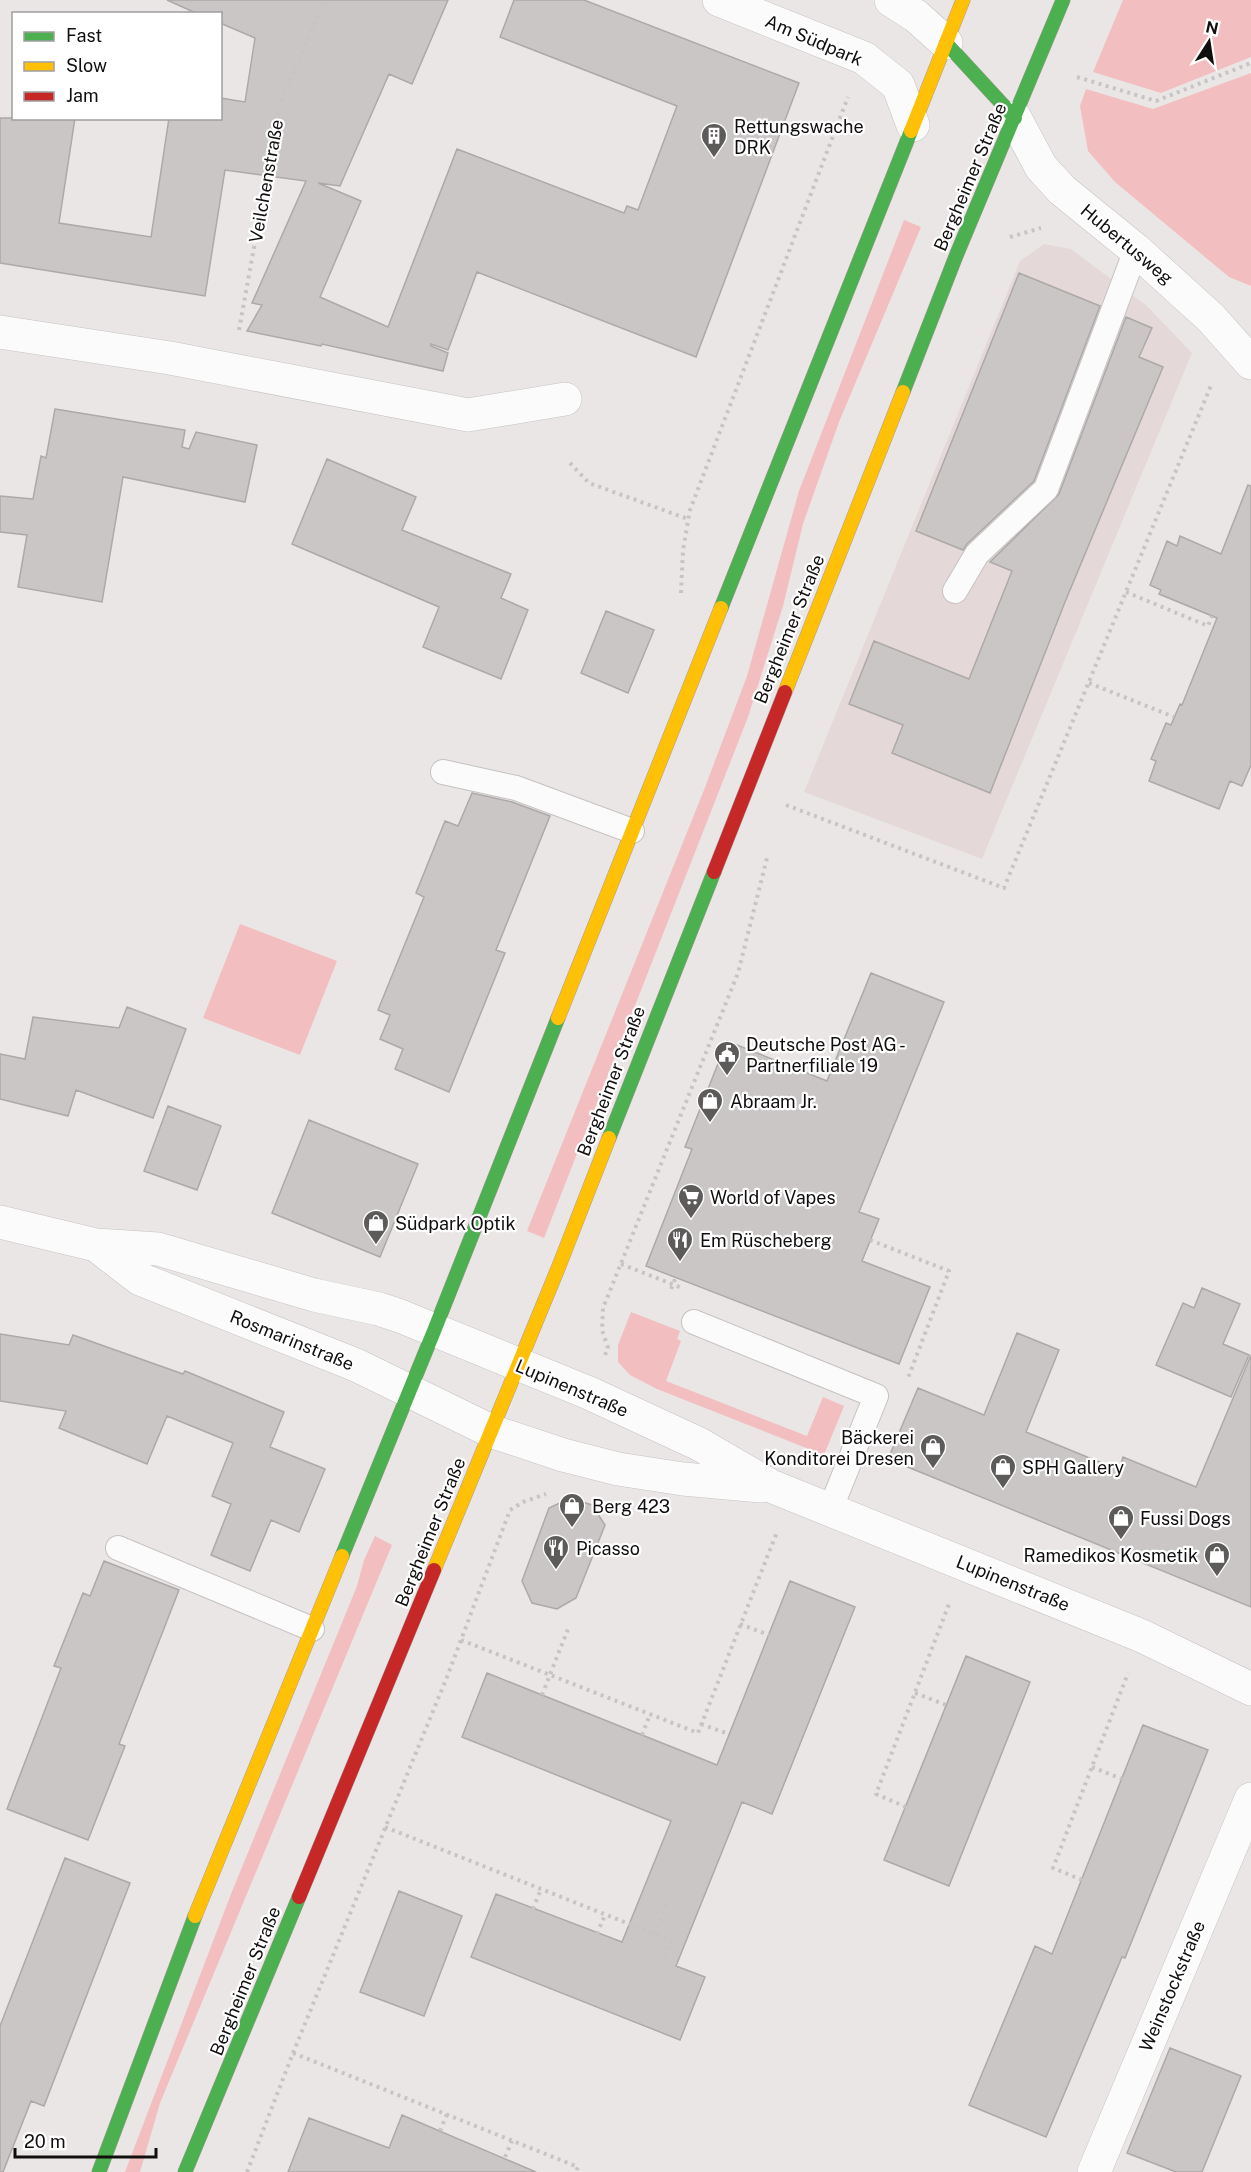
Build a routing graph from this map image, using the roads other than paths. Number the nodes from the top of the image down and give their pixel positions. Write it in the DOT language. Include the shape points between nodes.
graph roads {
  1 [pos="720,0"];
  2 [pos="891,0"];
  3 [pos="963,0"];
  4 [pos="1063,0"];
  5 [pos="946,43"];
  6 [pos="1015,118"];
  7 [pos="913,125"];
  8 [pos="1136,250"];
  9 [pos="0,332"];
  10 [pos="1251,363"];
  11 [pos="565,399"];
  12 [pos="955,591"];
  13 [pos="443,771"];
  14 [pos="632,831"];
  15 [pos="0,1221"];
  16 [pos="96,1245"];
  17 [pos="694,1322"];
  18 [pos="434,1331"];
  19 [pos="518,1365"];
  20 [pos="410,1391"];
  21 [pos="491,1431"];
  22 [pos="781,1491"];
  23 [pos="830,1510"];
  24 [pos="118,1548"];
  25 [pos="312,1629"];
  26 [pos="1251,1689"];
  27 [pos="1251,1799"];
  28 [pos="99,2172"];
  29 [pos="186,2172"];
  30 [pos="1094,2172"];
  1 -- 7 [label="street, Am Südpark" via="864,58 897,85"];
  2 -- 5 [label="street"];
  3 -- 5 [label="main road"];
  4 -- 6 [label="main road, Bergheimer Straße"];
  5 -- 6 [label="main road"];
  5 -- 7 [label="main road"];
  6 -- 8 [label="street, Hubertusweg" via="1041,167 1062,190"];
  6 -- 19 [label="main road, Bergheimer Straße" via="956,256"];
  7 -- 14 [label="main road"];
  8 -- 10 [label="street, Hubertusweg" via="1211,318"];
  8 -- 12 [label="lane" via="1046,489 977,554"];
  9 -- 11 [label="street" via="170,358 468,415"];
  13 -- 14 [label="lane" via="516,788"];
  14 -- 18 [label="main road"];
  15 -- 16 [label="street, Rosmarinstraße"];
  16 -- 18 [label="street, Rosmarinstraße" via="158,1249 314,1295 380,1309"];
  16 -- 20 [label="street, Rosmarinstraße" via="140,1279"];
  17 -- 23 [label="lane" via="876,1396"];
  18 -- 19 [label="street, Lupinenstraße"];
  18 -- 20 [label="main road"];
  19 -- 21 [label="main road, Bergheimer Straße"];
  19 -- 22 [label="street, Lupinenstraße" via="699,1444"];
  20 -- 21 [label="street, Rosmarinstraße"];
  20 -- 25 [label="main road"];
  21 -- 22 [label="street, Lupinenstraße" via="563,1455 636,1472"];
  21 -- 29 [label="main road, Bergheimer Straße"];
  22 -- 23 [label="street, Lupinenstraße"];
  23 -- 26 [label="street, Lupinenstraße" via="1142,1636"];
  24 -- 25 [label="lane"];
  25 -- 28 [label="main road" via="210,1876"];
  27 -- 30 [label="street, Weinstockstraße"];
}
